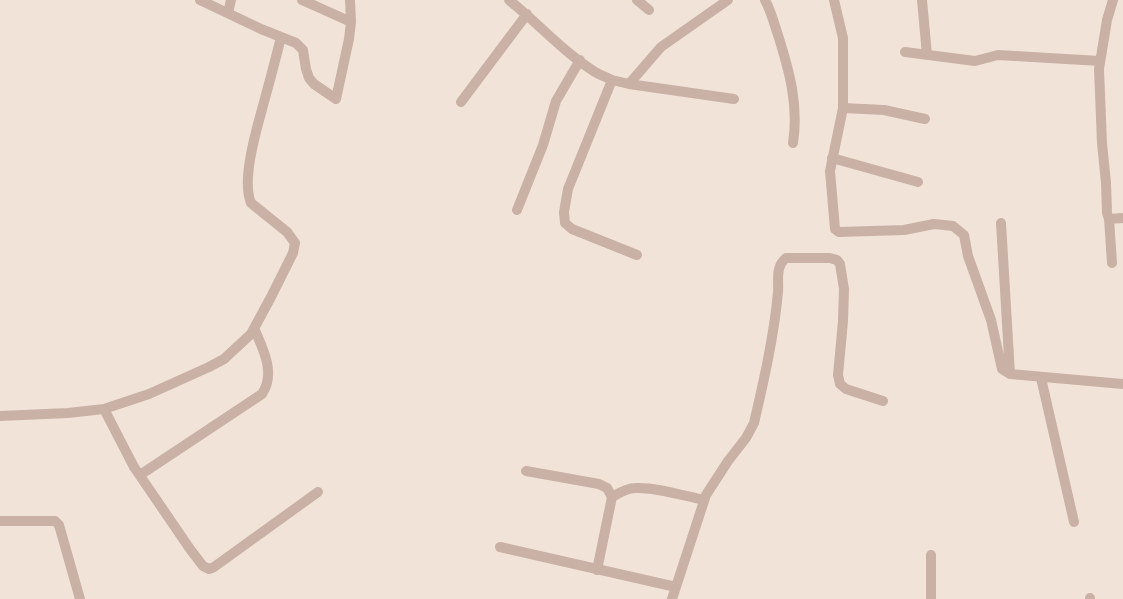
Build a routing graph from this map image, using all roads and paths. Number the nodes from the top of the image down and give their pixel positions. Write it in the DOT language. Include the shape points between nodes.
graph roads {
  1 [pos="200,0"];
  2 [pos="230,0"];
  3 [pos="302,0"];
  4 [pos="350,0"];
  5 [pos="509,0"];
  6 [pos="637,0"];
  7 [pos="728,0"];
  8 [pos="765,0"];
  9 [pos="834,0"];
  10 [pos="922,0"];
  11 [pos="1113,0"];
  12 [pos="648,10"];
  13 [pos="228,13"];
  14 [pos="527,14"];
  15 [pos="351,22"];
  16 [pos="281,36"];
  17 [pos="906,52"];
  18 [pos="927,55"];
  19 [pos="580,60"];
  20 [pos="1100,61"];
  21 [pos="612,80"];
  22 [pos="629,84"];
  23 [pos="734,99"];
  24 [pos="461,102"];
  25 [pos="842,108"];
  26 [pos="925,119"];
  27 [pos="793,143"];
  28 [pos="832,158"];
  29 [pos="918,182"];
  30 [pos="517,210"];
  31 [pos="1123,218"];
  32 [pos="1109,219"];
  33 [pos="1001,223"];
  34 [pos="637,255"];
  35 [pos="1112,263"];
  36 [pos="254,328"];
  37 [pos="1010,374"];
  38 [pos="1041,378"];
  39 [pos="1123,384"];
  40 [pos="883,401"];
  41 [pos="104,409"];
  42 [pos="0,416"];
  43 [pos="526,471"];
  44 [pos="140,475"];
  45 [pos="318,492"];
  46 [pos="612,497"];
  47 [pos="704,500"];
  48 [pos="0,521"];
  49 [pos="1074,522"];
  50 [pos="500,547"];
  51 [pos="931,555"];
  52 [pos="597,570"];
  53 [pos="676,587"];
  54 [pos="80,599"];
  55 [pos="672,599"];
  56 [pos="931,599"];
  1 -- 13 [label="street"];
  2 -- 13 [label="street"];
  3 -- 15 [label="street"];
  4 -- 15 [label="street"];
  5 -- 14 [label="street"];
  6 -- 12 [label="street"];
  7 -- 22 [label="street" via="661,48"];
  8 -- 27 [label="street" via="787,63 793,93 796,126"];
  9 -- 25 [label="street" via="843,38"];
  10 -- 18 [label="street"];
  11 -- 20 [label="street"];
  13 -- 16 [label="street"];
  14 -- 19 [label="street"];
  14 -- 24 [label="street"];
  15 -- 16 [label="street" via="336,99 309,78 300,46"];
  16 -- 36 [label="street" via="252,152 247,188 251,203 287,232 295,243 293,253"];
  17 -- 18 [label="street"];
  18 -- 20 [label="street" via="975,61 998,55"];
  19 -- 21 [label="street" via="595,72"];
  19 -- 30 [label="street" via="556,101 543,144"];
  20 -- 32 [label="street" via="1102,143"];
  21 -- 22 [label="street"];
  21 -- 34 [label="street" via="568,189 565,223 572,229"];
  22 -- 23 [label="street"];
  25 -- 26 [label="street" via="884,110"];
  25 -- 28 [label="street"];
  28 -- 29 [label="street"];
  28 -- 37 [label="street" via="830,171 835,229 839,232 904,230 944,224 953,226 964,236 968,256 991,320 1002,369"];
  31 -- 32 [label="street"];
  32 -- 35 [label="street"];
  33 -- 37 [label="street"];
  36 -- 41 [label="street" via="251,334 224,359 210,367 149,394"];
  36 -- 44 [label="street" via="268,365 267,387 262,394"];
  37 -- 38 [label="street"];
  38 -- 39 [label="street"];
  38 -- 49 [label="street"];
  40 -- 47 [label="street" via="846,389 840,384 838,374 844,289 840,264 830,258 786,258 778,269 775,320 754,423"];
  41 -- 42 [label="street"];
  41 -- 44 [label="street"];
  43 -- 46 [label="street" via="599,484 607,488"];
  44 -- 45 [label="street" via="190,549 203,566 209,569"];
  46 -- 47 [label="street" via="636,488 659,490"];
  46 -- 52 [label="street"];
  47 -- 53 [label="street"];
  48 -- 54 [label="street" via="55,521"];
  50 -- 52 [label="street"];
  51 -- 56 [label="street"];
  52 -- 53 [label="street"];
  53 -- 55 [label="street"];
}
